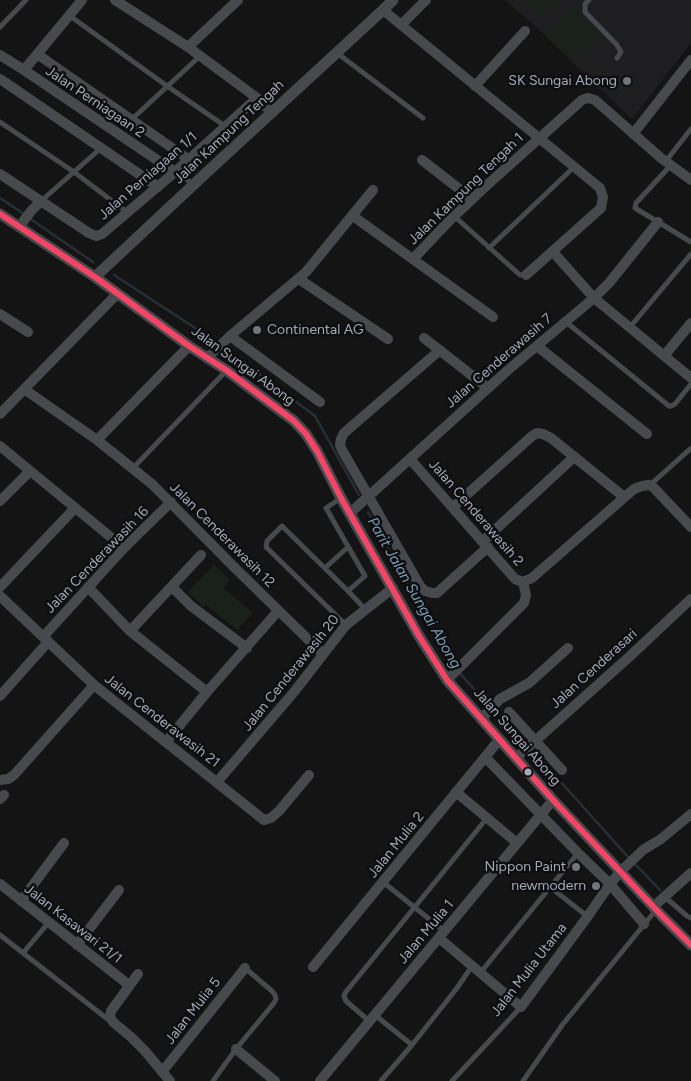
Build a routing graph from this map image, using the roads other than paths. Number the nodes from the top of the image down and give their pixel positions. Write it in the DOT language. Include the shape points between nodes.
graph roads {
  1 [pos="26,0"];
  2 [pos="82,0"];
  3 [pos="114,0"];
  4 [pos="238,0"];
  5 [pos="393,0"];
  6 [pos="426,0"];
  7 [pos="589,0"];
  8 [pos="384,10"];
  9 [pos="69,15"];
  10 [pos="401,24"];
  11 [pos="0,27"];
  12 [pos="525,31"];
  13 [pos="188,47"];
  14 [pos="336,53"];
  15 [pos="37,54"];
  16 [pos="0,55"];
  17 [pos="200,56"];
  18 [pos="617,58"];
  19 [pos="691,60"];
  20 [pos="24,70"];
  21 [pos="2,84"];
  22 [pos="167,86"];
  23 [pos="475,86"];
  24 [pos="257,98"];
  25 [pos="272,113"];
  26 [pos="423,118"];
  27 [pos="131,120"];
  28 [pos="0,122"];
  29 [pos="225,126"];
  30 [pos="691,129"];
  31 [pos="633,134"];
  32 [pos="539,138"];
  33 [pos="101,148"];
  34 [pos="188,159"];
  35 [pos="422,160"];
  36 [pos="668,164"];
  37 [pos="574,167"];
  38 [pos="74,172"];
  39 [pos="175,172"];
  40 [pos="0,174"];
  41 [pos="691,180"];
  42 [pos="193,185"];
  43 [pos="158,187"];
  44 [pos="374,190"];
  45 [pos="472,199"];
  46 [pos="41,201"];
  47 [pos="128,213"];
  48 [pos="0,214"];
  49 [pos="353,216"];
  50 [pos="454,216"];
  51 [pos="25,218"];
  52 [pos="658,222"];
  53 [pos="691,242"];
  54 [pos="489,248"];
  55 [pos="553,252"];
  56 [pos="691,254"];
  57 [pos="413,259"];
  58 [pos="526,275"];
  59 [pos="95,277"];
  60 [pos="299,279"];
  61 [pos="117,294"];
  62 [pos="594,298"];
  63 [pos="0,314"];
  64 [pos="493,317"];
  65 [pos="565,322"];
  66 [pos="691,323"];
  67 [pos="630,328"];
  68 [pos="28,332"];
  69 [pos="230,336"];
  70 [pos="424,338"];
  71 [pos="388,339"];
  72 [pos="189,346"];
  73 [pos="537,346"];
  74 [pos="440,350"];
  75 [pos="664,356"];
  76 [pos="207,358"];
  77 [pos="226,370"];
  78 [pos="691,378"];
  79 [pos="691,384"];
  80 [pos="488,388"];
  81 [pos="24,389"];
  82 [pos="320,402"];
  83 [pos="0,414"];
  84 [pos="647,434"];
  85 [pos="97,440"];
  86 [pos="0,446"];
  87 [pos="690,449"];
  88 [pos="574,457"];
  89 [pos="410,459"];
  90 [pos="133,468"];
  91 [pos="30,471"];
  92 [pos="651,486"];
  93 [pos="369,496"];
  94 [pos="624,497"];
  95 [pos="342,498"];
  96 [pos="0,501"];
  97 [pos="171,502"];
  98 [pos="453,507"];
  99 [pos="75,508"];
  100 [pos="350,513"];
  101 [pos="691,527"];
  102 [pos="485,544"];
  103 [pos="348,547"];
  104 [pos="124,548"];
  105 [pos="201,555"];
  106 [pos="325,568"];
  107 [pos="523,582"];
  108 [pos="0,587"];
  109 [pos="88,587"];
  110 [pos="172,587"];
  111 [pos="393,588"];
  112 [pos="348,591"];
  113 [pos="0,596"];
  114 [pos="691,599"];
  115 [pos="365,609"];
  116 [pos="278,611"];
  117 [pos="346,625"];
  118 [pos="130,631"];
  119 [pos="46,639"];
  120 [pos="246,648"];
  121 [pos="568,648"];
  122 [pos="323,654"];
  123 [pos="447,680"];
  124 [pos="94,685"];
  125 [pos="206,692"];
  126 [pos="0,696"];
  127 [pos="509,712"];
  128 [pos="481,719"];
  129 [pos="499,740"];
  130 [pos="535,741"];
  131 [pos="166,742"];
  132 [pos="486,757"];
  133 [pos="516,758"];
  134 [pos="562,770"];
  135 [pos="308,775"];
  136 [pos="0,780"];
  137 [pos="217,782"];
  138 [pos="456,792"];
  139 [pos="553,800"];
  140 [pos="691,814"];
  141 [pos="541,815"];
  142 [pos="487,818"];
  143 [pos="64,843"];
  144 [pos="517,844"];
  145 [pos="578,853"];
  146 [pos="628,864"];
  147 [pos="691,873"];
  148 [pos="383,882"];
  149 [pos="0,884"];
  150 [pos="610,884"];
  151 [pos="550,887"];
  152 [pos="119,890"];
  153 [pos="665,896"];
  154 [pos="21,900"];
  155 [pos="414,907"];
  156 [pos="655,908"];
  157 [pos="588,916"];
  158 [pos="691,918"];
  159 [pos="48,922"];
  160 [pos="644,924"];
  161 [pos="442,934"];
  162 [pos="0,935"];
  163 [pos="77,945"];
  164 [pos="691,945"];
  165 [pos="23,953"];
  166 [pos="472,965"];
  167 [pos="313,967"];
  168 [pos="245,968"];
  169 [pos="481,972"];
  170 [pos="138,974"];
  171 [pos="129,985"];
  172 [pos="521,1007"];
  173 [pos="372,1018"];
  174 [pos="113,1022"];
  175 [pos="412,1045"];
  176 [pos="236,1049"];
  177 [pos="162,1072"];
  178 [pos="216,1080"];
  179 [pos="170,1081"];
  180 [pos="275,1081"];
  181 [pos="320,1081"];
  182 [pos="381,1081"];
  183 [pos="452,1081"];
  184 [pos="523,1081"];
  1 -- 11 [label="lane"];
  2 -- 9 [label="street"];
  3 -- 13 [label="street"];
  4 -- 13 [label="street"];
  5 -- 8 [label="street, Jalan Kampung Tengah"];
  6 -- 10 [label="street"];
  7 -- 18 [label="lane" via="585,4 585,12 618,45 621,52"];
  8 -- 10 [label="street"];
  8 -- 14 [label="street, Jalan Kampung Tengah"];
  9 -- 15 [label="street"];
  9 -- 22 [label="lane"];
  10 -- 23 [label="street"];
  12 -- 23 [label="street"];
  13 -- 17 [label="street"];
  14 -- 25 [label="street, Jalan Kampung Tengah"];
  14 -- 26 [label="lane"];
  15 -- 20 [label="street"];
  15 -- 27 [label="street, Jalan Perniagaan 2"];
  16 -- 20 [label="street, Jalan Perniagaan 2"];
  17 -- 22 [label="lane"];
  17 -- 24 [label="street"];
  19 -- 31 [label="street"];
  20 -- 39 [label="street, Jalan Perniagaan 2"];
  21 -- 33 [label="street"];
  22 -- 27 [label="lane"];
  22 -- 29 [label="lane"];
  23 -- 32 [label="street"];
  24 -- 25 [label="street"];
  24 -- 29 [label="street, Jalan Perniagaan 1/1"];
  25 -- 42 [label="street, Jalan Kampung Tengah"];
  27 -- 34 [label="street, Jalan Perniagaan 2"];
  28 -- 38 [label="lane"];
  29 -- 34 [label="street, Jalan Perniagaan 1/1"];
  30 -- 36 [label="lane"];
  31 -- 32 [label="street, Jalan Kampung Tengah 1" via="595,100 588,98"];
  31 -- 36 [label="street"];
  32 -- 37 [label="street"];
  32 -- 45 [label="street, Jalan Kampung Tengah 1"];
  33 -- 38 [label="lane"];
  33 -- 43 [label="street"];
  34 -- 39 [label="street, Jalan Perniagaan 1/1"];
  35 -- 45 [label="street"];
  36 -- 41 [label="street"];
  36 -- 52 [label="lane" via="635,205"];
  37 -- 54 [label="lane"];
  37 -- 55 [label="street" via="600,188 603,197 601,208"];
  38 -- 46 [label="lane"];
  38 -- 47 [label="lane"];
  39 -- 42 [label="lane"];
  39 -- 43 [label="street, Jalan Perniagaan 1/1"];
  40 -- 46 [label="street, Jalan Perniagaan 1/1"];
  42 -- 59 [label="street, Jalan Kampung Tengah"];
  43 -- 47 [label="street, Jalan Perniagaan 1/1"];
  44 -- 49 [label="street"];
  45 -- 50 [label="street, Jalan Kampung Tengah 1"];
  46 -- 47 [label="street, Jalan Perniagaan 1/1" via="96,236"];
  46 -- 51 [label="street"];
  48 -- 51 [label="street, Jalan Sungai Abong"];
  49 -- 57 [label="street"];
  49 -- 60 [label="street"];
  50 -- 54 [label="lane"];
  50 -- 57 [label="street, Jalan Kampung Tengah 1"];
  51 -- 59 [label="street, Jalan Sungai Abong"];
  52 -- 53 [label="lane"];
  52 -- 62 [label="street, Jalan Cenderawasih 7"];
  54 -- 58 [label="lane" via="520,275"];
  55 -- 58 [label="street"];
  55 -- 62 [label="street"];
  56 -- 67 [label="lane"];
  57 -- 64 [label="street"];
  59 -- 61 [label="street, Jalan Sungai Abong"];
  60 -- 69 [label="street"];
  60 -- 71 [label="street"];
  61 -- 72 [label="street, Jalan Sungai Abong"];
  61 -- 81 [label="street"];
  62 -- 65 [label="street, Jalan Cenderawasih 7"];
  62 -- 67 [label="street"];
  63 -- 68 [label="street"];
  65 -- 73 [label="street, Jalan Cenderawasih 7"];
  65 -- 79 [label="lane" via="669,406 675,404"];
  66 -- 75 [label="street"];
  67 -- 75 [label="street"];
  69 -- 76 [label="street"];
  69 -- 82 [label="street"];
  70 -- 74 [label="street"];
  72 -- 76 [label="street, Jalan Sungai Abong"];
  72 -- 85 [label="street"];
  73 -- 80 [label="street, Jalan Cenderawasih 7"];
  73 -- 84 [label="street"];
  74 -- 80 [label="street"];
  74 -- 93 [label="street" via="341,439 342,450"];
  75 -- 78 [label="street"];
  76 -- 77 [label="street, Jalan Sungai Abong"];
  77 -- 90 [label="lane"];
  77 -- 95 [label="street, Jalan Sungai Abong" via="294,421 306,434"];
  80 -- 89 [label="street, Jalan Cenderawasih 7"];
  81 -- 83 [label="street"];
  81 -- 85 [label="street, Jalan Cenderawasih 12"];
  85 -- 90 [label="street, Jalan Cenderawasih 12"];
  86 -- 91 [label="street"];
  87 -- 92 [label="lane"];
  88 -- 94 [label="street"];
  88 -- 98 [label="street" via="551,438 537,433"];
  88 -- 102 [label="street"];
  89 -- 93 [label="street, Jalan Cenderawasih 7"];
  89 -- 98 [label="street, Jalan Cenderawasih 2"];
  90 -- 97 [label="street, Jalan Cenderawasih 12"];
  91 -- 96 [label="street"];
  91 -- 99 [label="street"];
  92 -- 94 [label="street" via="634,489"];
  92 -- 101 [label="street"];
  93 -- 100 [label="street, Jalan Cenderawasih 7"];
  93 -- 102 [label="street" via="425,591 437,593"];
  94 -- 107 [label="street" via="532,578"];
  95 -- 100 [label="street, Jalan Sungai Abong"];
  95 -- 103 [label="lane" via="326,508"];
  97 -- 104 [label="street, Jalan Cenderawasih 16"];
  97 -- 116 [label="street, Jalan Cenderawasih 12"];
  98 -- 102 [label="street, Jalan Cenderawasih 2"];
  99 -- 104 [label="street"];
  99 -- 108 [label="street"];
  100 -- 111 [label="street, Jalan Sungai Abong"];
  102 -- 107 [label="street, Jalan Cenderawasih 2" via="515,579"];
  103 -- 106 [label="lane"];
  103 -- 112 [label="lane" via="364,576"];
  104 -- 109 [label="street, Jalan Cenderawasih 16"];
  105 -- 110 [label="street"];
  106 -- 112 [label="lane"];
  106 -- 117 [label="lane" via="282,526 266,544"];
  107 -- 123 [label="street" via="524,603"];
  109 -- 118 [label="street"];
  109 -- 119 [label="street, Jalan Cenderawasih 16"];
  110 -- 118 [label="street"];
  110 -- 120 [label="street" via="191,606"];
  111 -- 115 [label="street, Jalan Cenderawasih 20"];
  111 -- 123 [label="street, Jalan Sungai Abong"];
  112 -- 115 [label="lane"];
  113 -- 119 [label="street, Jalan Cenderawasih 21"];
  114 -- 130 [label="street, Jalan Cenderasari"];
  115 -- 117 [label="street, Jalan Cenderawasih 20"];
  116 -- 120 [label="street"];
  116 -- 122 [label="street, Jalan Cenderawasih 12"];
  117 -- 122 [label="street, Jalan Cenderawasih 20"];
  118 -- 125 [label="street"];
  119 -- 124 [label="street, Jalan Cenderawasih 21"];
  119 -- 126 [label="street, Jalan Cenderawasih 16"];
  120 -- 125 [label="street"];
  121 -- 128 [label="street" via="529,682 500,699"];
  122 -- 137 [label="street, Jalan Cenderawasih 20"];
  123 -- 128 [label="street, Jalan Sungai Abong"];
  124 -- 131 [label="street, Jalan Cenderawasih 21"];
  124 -- 136 [label="street" via="14,775"];
  125 -- 131 [label="street"];
  127 -- 130 [label="street"];
  128 -- 129 [label="street, Jalan Sungai Abong"];
  129 -- 132 [label="street, Jalan Mulia 2"];
  129 -- 133 [label="street, Jalan Sungai Abong"];
  130 -- 133 [label="street, Jalan Cenderasari"];
  130 -- 134 [label="street"];
  131 -- 137 [label="street, Jalan Cenderawasih 21"];
  132 -- 138 [label="street, Jalan Mulia 2"];
  132 -- 141 [label="street"];
  133 -- 139 [label="street, Jalan Sungai Abong"];
  135 -- 137 [label="street, Jalan Cenderawasih 21" via="279,811 264,820"];
  138 -- 142 [label="street"];
  138 -- 148 [label="street, Jalan Mulia 2"];
  139 -- 141 [label="street, Jalan Mulia 1"];
  139 -- 146 [label="street, Jalan Sungai Abong"];
  140 -- 146 [label="street, Jalan Mulia Utama"];
  141 -- 144 [label="street, Jalan Mulia 1"];
  141 -- 145 [label="street"];
  142 -- 144 [label="street"];
  142 -- 155 [label="lane"];
  143 -- 154 [label="street"];
  144 -- 161 [label="street, Jalan Mulia 1"];
  145 -- 150 [label="street"];
  145 -- 151 [label="lane"];
  146 -- 150 [label="street, Jalan Mulia Utama"];
  146 -- 156 [label="street, Jalan Sungai Abong"];
  147 -- 153 [label="street"];
  148 -- 155 [label="lane"];
  148 -- 167 [label="street, Jalan Mulia 2"];
  149 -- 154 [label="street, Jalan Kasawari 21/1"];
  150 -- 157 [label="street, Jalan Mulia Utama"];
  150 -- 160 [label="street"];
  151 -- 157 [label="lane"];
  151 -- 169 [label="lane"];
  152 -- 163 [label="street"];
  153 -- 156 [label="street"];
  153 -- 158 [label="lane"];
  154 -- 159 [label="street, Jalan Kasawari 21/1"];
  155 -- 161 [label="lane"];
  155 -- 173 [label="lane" via="344,993 346,1001"];
  156 -- 160 [label="lane"];
  156 -- 164 [label="street, Jalan Sungai Abong"];
  157 -- 172 [label="street, Jalan Mulia Utama"];
  159 -- 163 [label="street, Jalan Kasawari 21/1"];
  159 -- 165 [label="lane"];
  160 -- 184 [label="lane" via="563,1024"];
  161 -- 166 [label="street"];
  161 -- 173 [label="street, Jalan Mulia 1"];
  162 -- 165 [label="lane"];
  163 -- 171 [label="street, Jalan Kasawari 21/1"];
  165 -- 174 [label="lane"];
  166 -- 169 [label="street"];
  166 -- 175 [label="lane"];
  168 -- 176 [label="lane" via="275,994 276,999"];
  168 -- 177 [label="street, Jalan Mulia 5"];
  169 -- 172 [label="street"];
  170 -- 171 [label="street"];
  171 -- 174 [label="street" via="111,1011"];
  172 -- 183 [label="lane, Jalan Mulia Utama"];
  173 -- 175 [label="lane"];
  173 -- 181 [label="street, Jalan Mulia 1"];
  174 -- 177 [label="street"];
  175 -- 182 [label="lane"];
  176 -- 178 [label="lane"];
  176 -- 180 [label="street"];
  177 -- 179 [label="street"];
}
